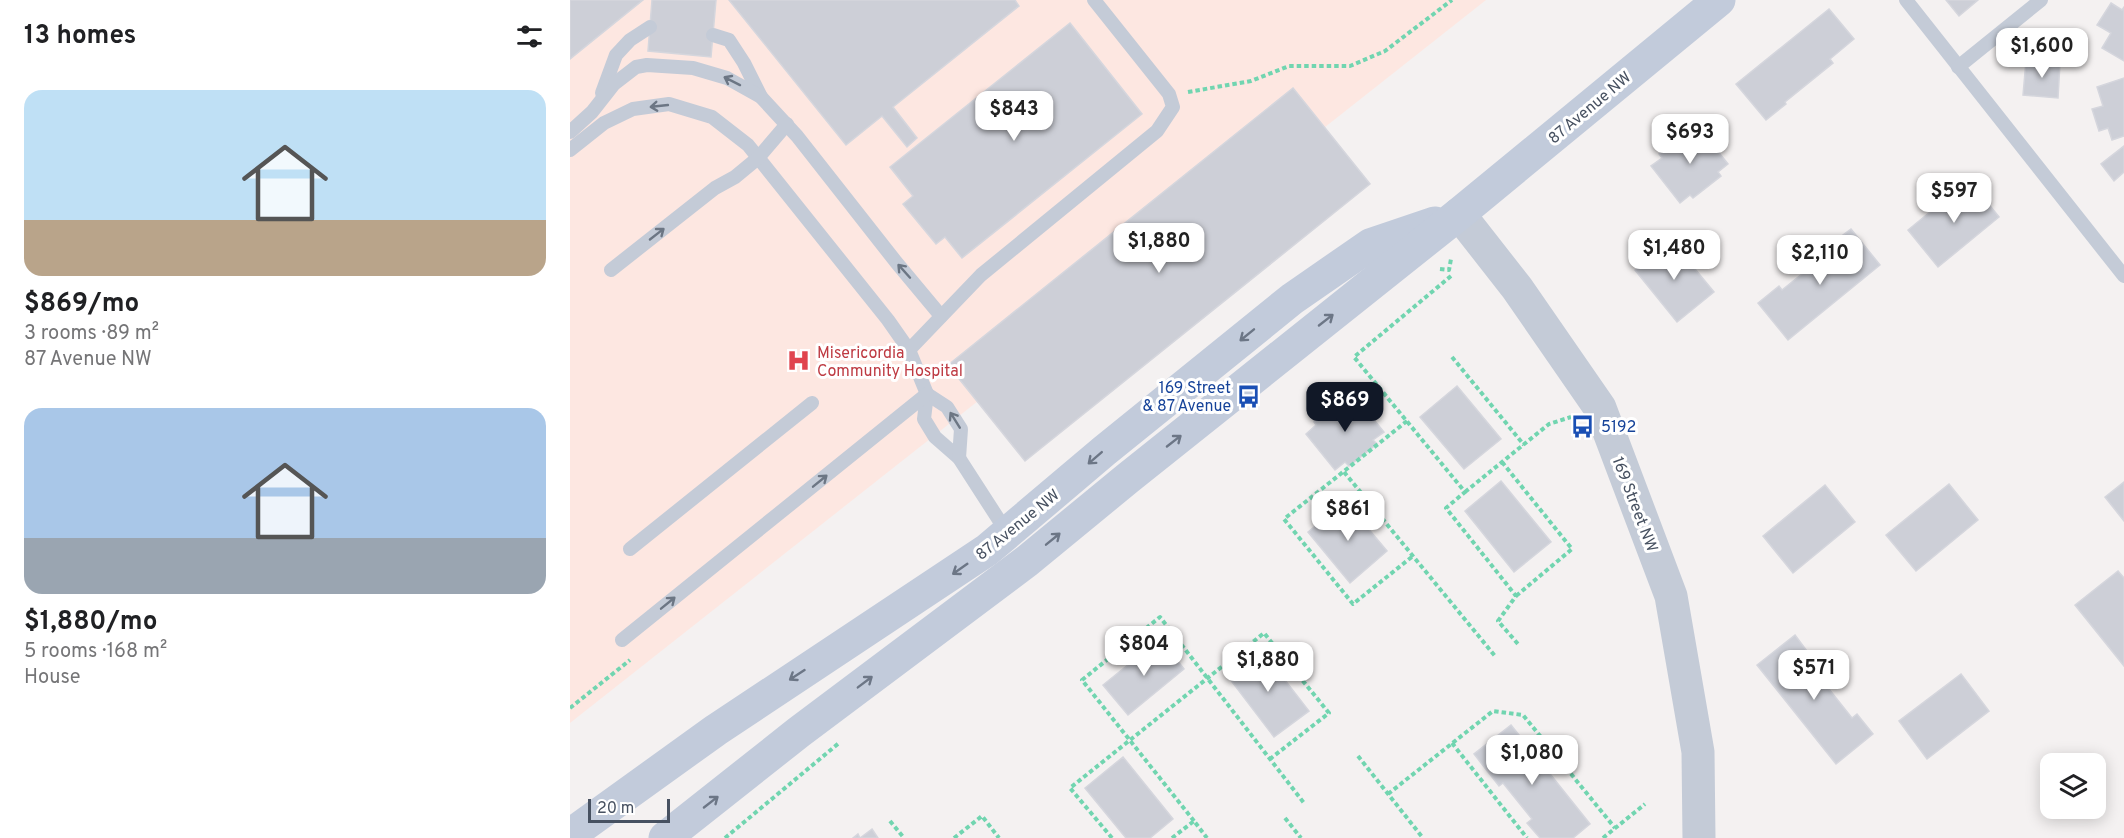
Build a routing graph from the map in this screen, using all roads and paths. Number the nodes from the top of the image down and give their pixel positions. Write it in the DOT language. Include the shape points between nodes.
graph roads {
  1 [pos="1095,0"];
  2 [pos="1452,0"];
  3 [pos="1719,0"];
  4 [pos="1906,0"];
  5 [pos="2041,0"];
  6 [pos="650,27"];
  7 [pos="713,35"];
  8 [pos="1958,67"];
  9 [pos="1169,94"];
  10 [pos="761,97"];
  11 [pos="598,104"];
  12 [pos="787,124"];
  13 [pos="570,132"];
  14 [pos="570,150"];
  15 [pos="758,158"];
  16 [pos="1460,214"];
  17 [pos="611,270"];
  18 [pos="1451,276"];
  19 [pos="2124,276"];
  20 [pos="941,316"];
  21 [pos="909,350"];
  22 [pos="1452,357"];
  23 [pos="927,394"];
  24 [pos="812,403"];
  25 [pos="1600,408"];
  26 [pos="1407,421"];
  27 [pos="1524,445"];
  28 [pos="959,458"];
  29 [pos="1502,462"];
  30 [pos="1344,472"];
  31 [pos="1465,492"];
  32 [pos="1017,547"];
  33 [pos="630,549"];
  34 [pos="1413,556"];
  35 [pos="1516,596"];
  36 [pos="622,640"];
  37 [pos="1518,644"];
  38 [pos="1495,656"];
  39 [pos="1208,678"];
  40 [pos="1130,740"];
  41 [pos="1452,743"];
  42 [pos="1358,756"];
  43 [pos="1270,759"];
  44 [pos="1388,794"];
  45 [pos="1304,803"];
  46 [pos="1645,804"];
  47 [pos="1285,818"];
  48 [pos="890,821"];
  49 [pos="1194,821"];
  50 [pos="1615,828"];
  51 [pos="570,835"];
  52 [pos="665,838"];
  53 [pos="904,838"];
  54 [pos="954,838"];
  55 [pos="999,838"];
  56 [pos="1112,838"];
  57 [pos="1172,838"];
  58 [pos="1207,838"];
  59 [pos="1301,838"];
  60 [pos="1423,838"];
  61 [pos="1527,838"];
  62 [pos="1603,838"];
  63 [pos="1699,838"];
  1 -- 9 [label="lane"];
  2 -- 9 [label="path" via="1385,51 1350,66 1289,66 1251,81"];
  3 -- 16 [label="main road, 87 Avenue NW"];
  4 -- 8 [label="lane"];
  5 -- 8 [label="lane"];
  6 -- 11 [label="lane" via="616,55"];
  7 -- 10 [label="lane" via="729,40"];
  8 -- 19 [label="lane"];
  9 -- 20 [label="lane" via="1173,107 1157,131 981,274"];
  10 -- 11 [label="lane, one-way" via="727,78 693,68 648,65 623,75"];
  10 -- 12 [label="lane"];
  11 -- 13 [label="lane"];
  12 -- 15 [label="lane"];
  20 -- 12 [label="lane, one-way"];
  15 -- 14 [label="lane, one-way" via="748,145 712,117 669,104 633,109 603,123"];
  17 -- 15 [label="lane, one-way"];
  15 -- 21 [label="lane"];
  16 -- 25 [label="street, 169 Street NW" via="1520,291"];
  16 -- 32 [label="main road, 87 Avenue NW" via="1128,478"];
  18 -- 26 [label="path" via="1354,357"];
  20 -- 21 [label="lane"];
  21 -- 23 [label="lane"];
  22 -- 27 [label="path"];
  23 -- 28 [label="lane" via="924,419 935,437"];
  28 -- 23 [label="lane, one-way" via="961,429 947,407"];
  36 -- 23 [label="lane, one-way"];
  24 -- 33 [label="lane"];
  25 -- 27 [label="path" via="1549,424"];
  25 -- 63 [label="street, 169 Street NW" via="1671,596 1698,752"];
  26 -- 30 [label="path"];
  26 -- 31 [label="path"];
  27 -- 29 [label="path"];
  28 -- 32 [label="lane"];
  29 -- 31 [label="path"];
  29 -- 35 [label="path" via="1572,549"];
  30 -- 34 [label="path"];
  30 -- 34 [label="path" via="1284,519 1353,604"];
  31 -- 35 [label="path" via="1446,508"];
  32 -- 51 [label="main road, 87 Avenue NW, one-way" via="948,577 716,730"];
  52 -- 32 [label="main road, 87 Avenue NW, one-way" via="799,732"];
  34 -- 38 [label="path"];
  35 -- 37 [label="path" via="1498,621"];
  39 -- 40 [label="path"];
  39 -- 40 [label="path" via="1160,617 1082,680"];
  39 -- 43 [label="path"];
  39 -- 43 [label="path" via="1264,633 1329,713"];
  40 -- 49 [label="path"];
  40 -- 56 [label="path" via="1070,788"];
  41 -- 44 [label="path"];
  41 -- 50 [label="path" via="1492,711 1523,715"];
  41 -- 61 [label="path"];
  42 -- 44 [label="path"];
  43 -- 45 [label="path"];
  44 -- 60 [label="path"];
  46 -- 50 [label="path"];
  47 -- 59 [label="path"];
  48 -- 53 [label="path"];
  49 -- 57 [label="path"];
  49 -- 58 [label="path"];
  50 -- 62 [label="path"];
  54 -- 55 [label="path" via="982,816"];
}
